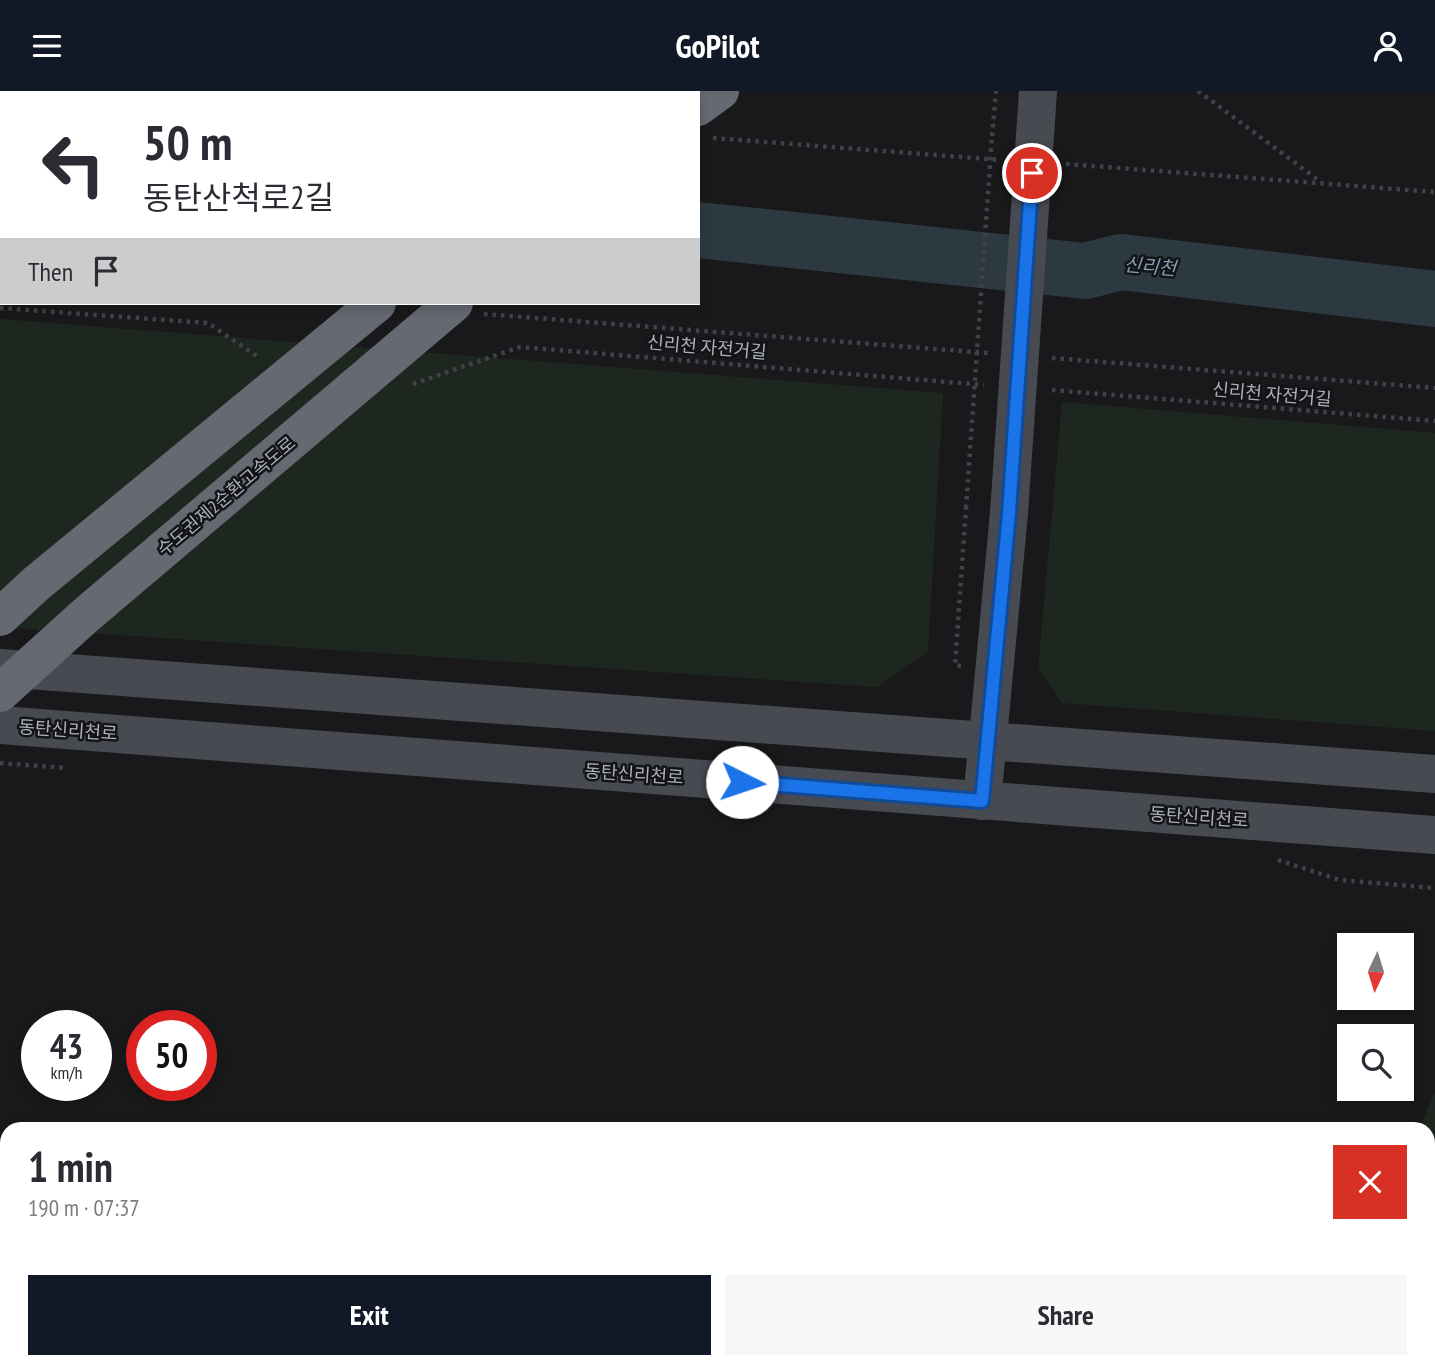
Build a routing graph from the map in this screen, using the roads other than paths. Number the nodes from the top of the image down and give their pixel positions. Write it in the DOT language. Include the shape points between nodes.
graph roads {
  1 [pos="720,91"];
  2 [pos="700,106"];
  3 [pos="1037,106"];
  4 [pos="375,305"];
  5 [pos="465,308"];
  6 [pos="0,617"];
  7 [pos="0,668"];
  8 [pos="0,693"];
  9 [pos="0,725"];
  10 [pos="824,729"];
  11 [pos="988,741"];
  12 [pos="1157,753"];
  13 [pos="1435,774"];
  14 [pos="825,789"];
  15 [pos="982,801"];
  16 [pos="1162,814"];
  17 [pos="1435,835"];
  1 -- 2 [label="highway"];
  3 -- 11 [label="main road, bridge"];
  4 -- 6 [label="highway, bridge"];
  5 -- 8 [label="highway, 수도권제2순환고속도로, bridge" via="86,615"];
  7 -- 10 [label="main road"];
  9 -- 14 [label="main road, 동탄신리천로"];
  10 -- 11 [label="main road"];
  10 -- 14 [label="main road" via="845,757"];
  11 -- 12 [label="main road"];
  11 -- 15 [label="main road"];
  12 -- 13 [label="main road"];
  12 -- 16 [label="main road" via="1143,766 1137,781"];
  14 -- 15 [label="main road, 동탄신리천로"];
  15 -- 16 [label="main road, 동탄신리천로"];
  16 -- 17 [label="main road, 동탄신리천로"];
}
